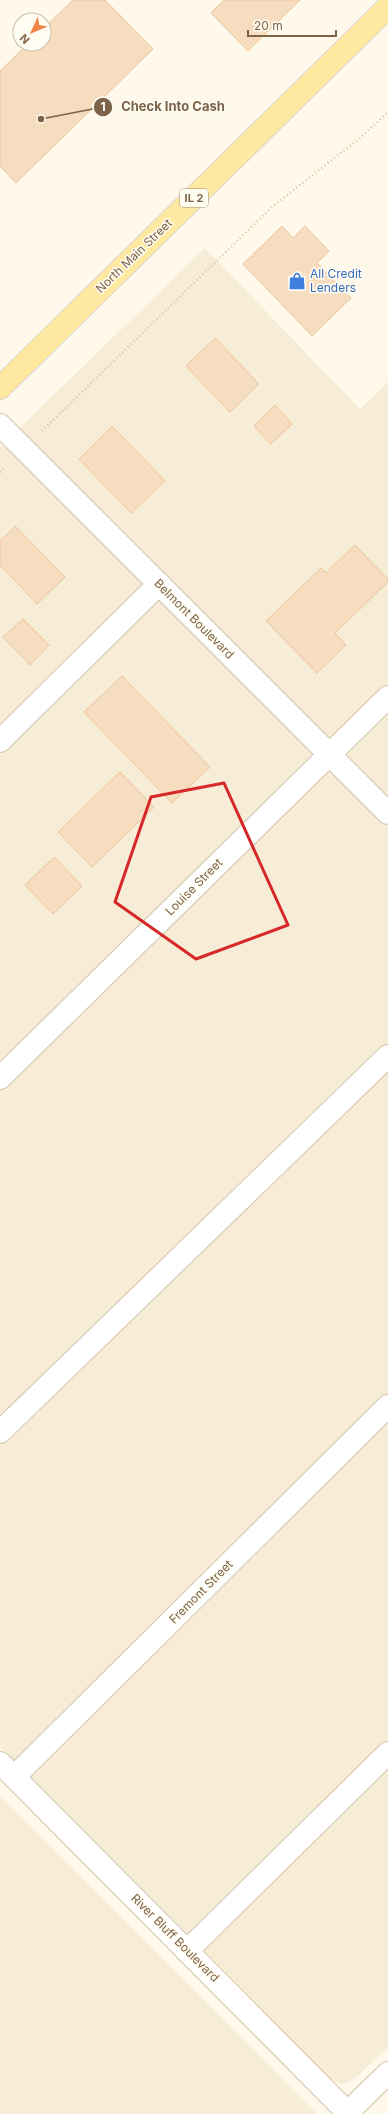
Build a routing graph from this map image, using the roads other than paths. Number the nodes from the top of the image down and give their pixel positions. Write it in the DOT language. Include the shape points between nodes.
graph roads {
  1 [pos="388,7"];
  2 [pos="0,388"];
  3 [pos="0,425"];
  4 [pos="159,584"];
  5 [pos="388,697"];
  6 [pos="0,741"];
  7 [pos="329,753"];
  8 [pos="388,813"];
  9 [pos="388,1056"];
  10 [pos="0,1078"];
  11 [pos="388,1406"];
  12 [pos="0,1432"];
  13 [pos="388,1753"];
  14 [pos="7,1770"];
  15 [pos="187,1951"];
  16 [pos="388,2073"];
  17 [pos="348,2113"];
  1 -- 2 [label="main road, North Main Street / IL 2"];
  3 -- 4 [label="street, Belmont Boulevard"];
  4 -- 6 [label="street"];
  4 -- 7 [label="street, Belmont Boulevard"];
  5 -- 7 [label="street, Louise Street"];
  7 -- 8 [label="street, Belmont Boulevard"];
  7 -- 10 [label="street, Louise Street"];
  9 -- 12 [label="street"];
  11 -- 14 [label="street, Fremont Street"];
  13 -- 15 [label="street"];
  14 -- 15 [label="street, River Bluff Boulevard"];
  15 -- 17 [label="street, River Bluff Boulevard"];
  16 -- 17 [label="street"];
}
